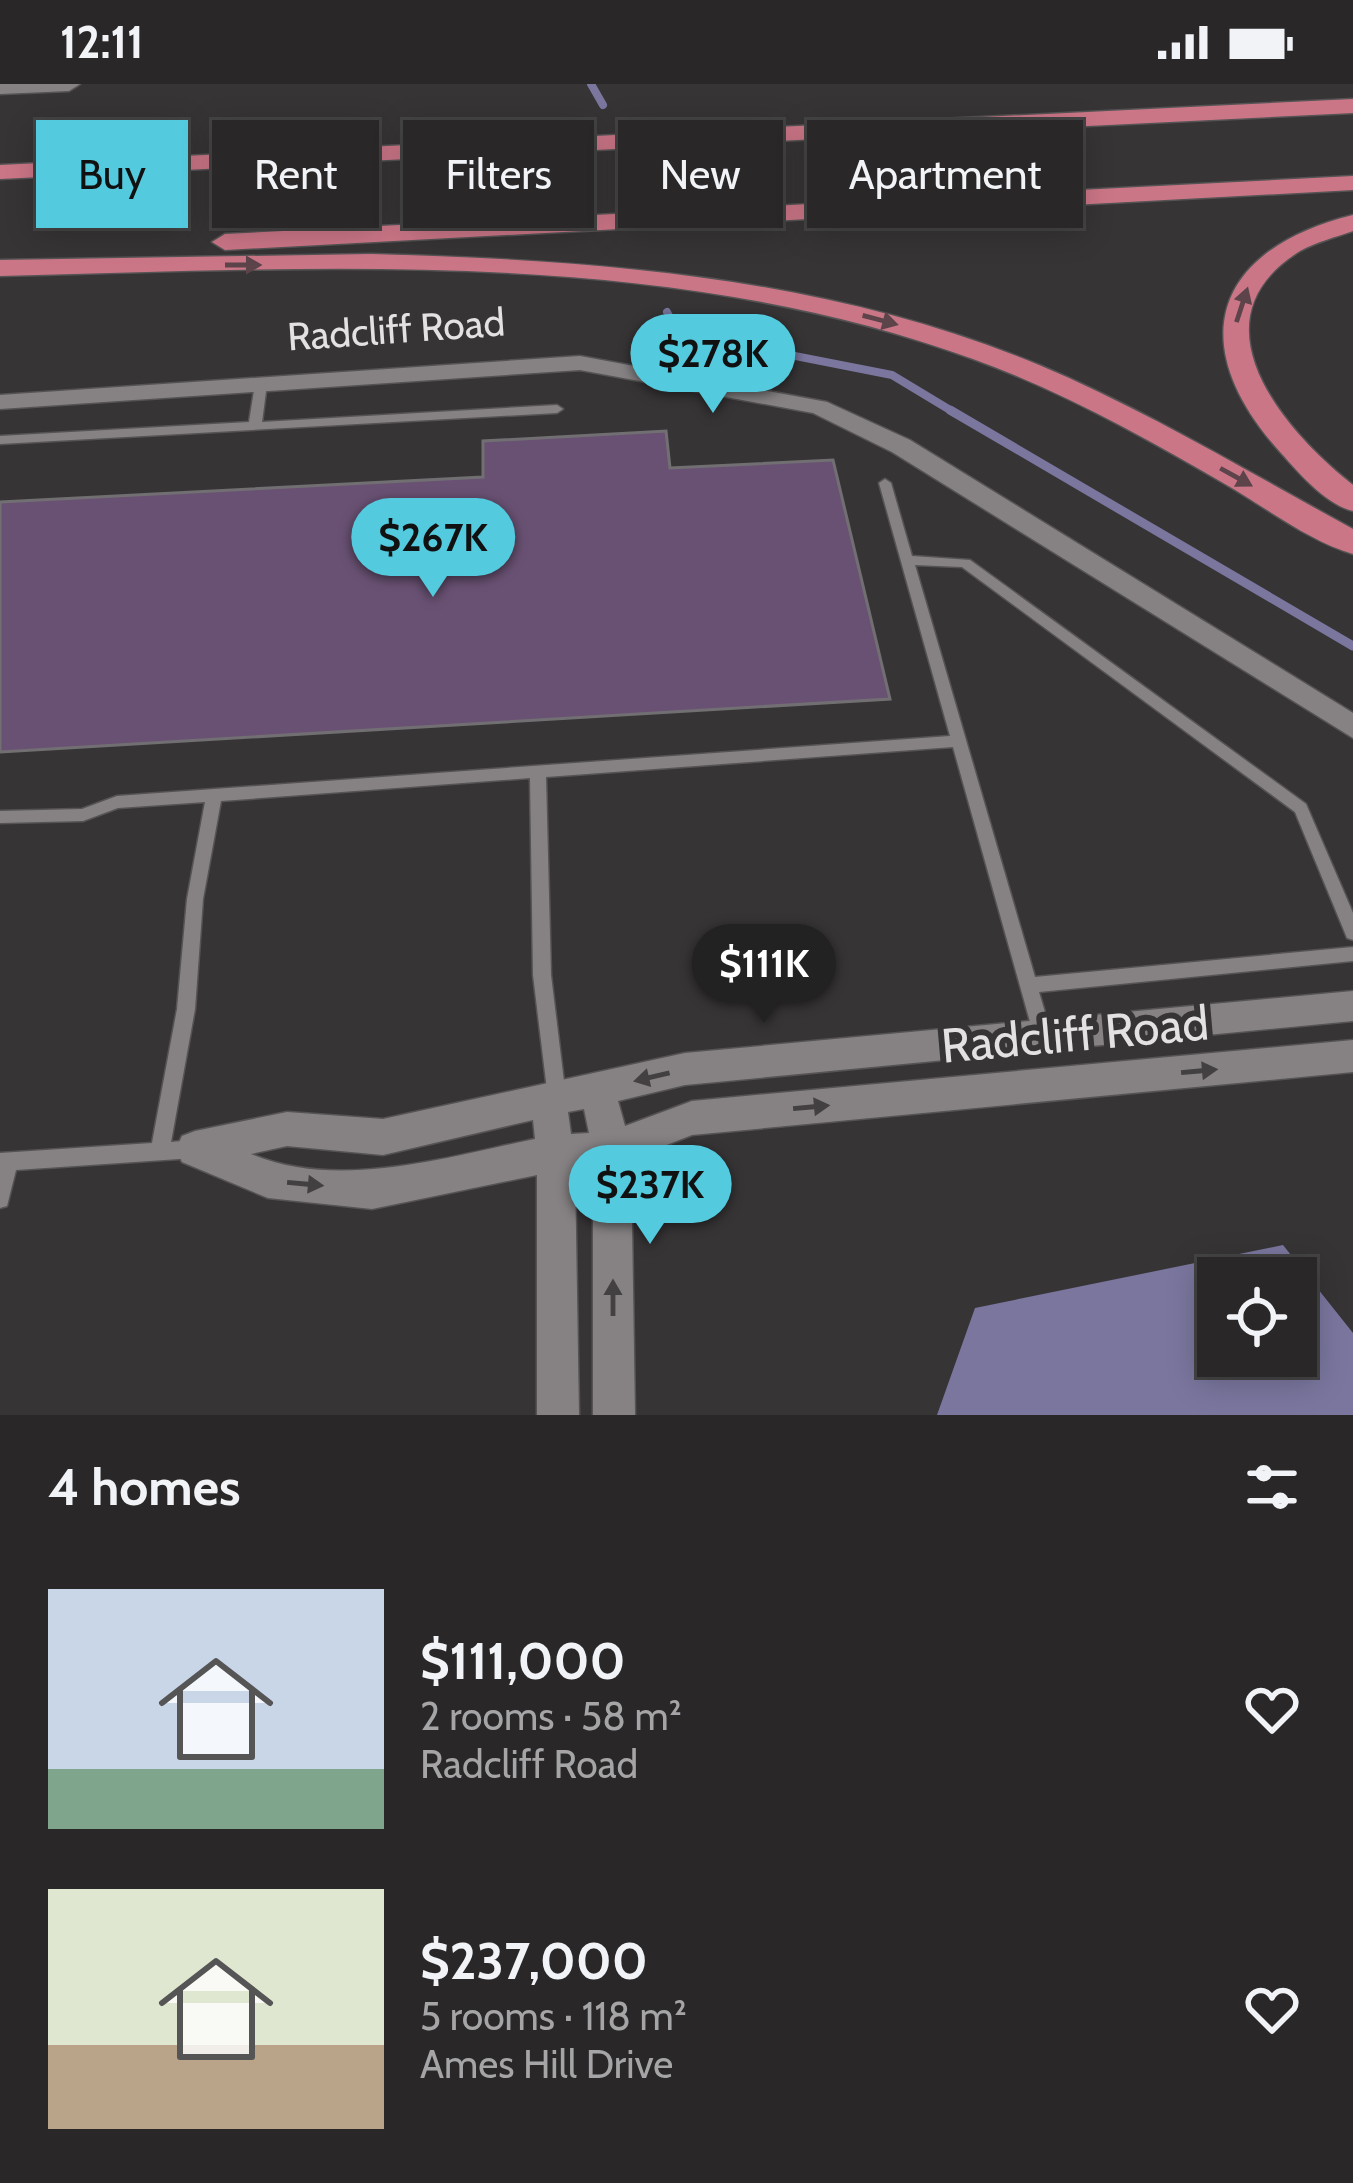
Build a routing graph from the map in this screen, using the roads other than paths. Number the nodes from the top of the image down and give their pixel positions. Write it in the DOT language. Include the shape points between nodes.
graph roads {
  1 [pos="69,84"];
  2 [pos="0,87"];
  3 [pos="1353,106"];
  4 [pos="0,172"];
  5 [pos="1353,183"];
  6 [pos="1353,222"];
  7 [pos="0,254"];
  8 [pos="0,268"];
  9 [pos="260,383"];
  10 [pos="0,402"];
  11 [pos="556,409"];
  12 [pos="256,425"];
  13 [pos="0,440"];
  14 [pos="885,483"];
  15 [pos="1353,501"];
  16 [pos="1353,543"];
  17 [pos="907,560"];
  18 [pos="1353,727"];
  19 [pos="958,741"];
  20 [pos="538,772"];
  21 [pos="214,795"];
  22 [pos="0,817"];
  23 [pos="1353,933"];
  24 [pos="1353,954"];
  25 [pos="1028,985"];
  26 [pos="1353,1006"];
  27 [pos="1043,1036"];
  28 [pos="1353,1057"];
  29 [pos="1058,1083"];
  30 [pos="597,1090"];
  31 [pos="552,1100"];
  32 [pos="177,1149"];
  33 [pos="612,1149"];
  34 [pos="556,1153"];
  35 [pos="4,1162"];
  36 [pos="0,1199"];
  37 [pos="558,1415"];
  38 [pos="614,1415"];
  1 -- 2 [label="main road"];
  3 -- 4 [label="highway"];
  5 -- 7 [label="highway"];
  15 -- 6 [label="highway, one-way" via="1312,471 1262,416 1241,375 1234,329 1250,283 1276,253"];
  8 -- 16 [label="highway, one-way" via="524,269 801,300 1032,372"];
  9 -- 10 [label="street, Radcliff Road"];
  9 -- 12 [label="lane"];
  9 -- 18 [label="street, Radcliff Road" via="580,363 819,406 901,446"];
  11 -- 12 [label="lane"];
  12 -- 13 [label="lane"];
  14 -- 17 [label="lane"];
  17 -- 19 [label="lane"];
  17 -- 23 [label="lane" via="965,563 1301,808"];
  19 -- 20 [label="lane"];
  19 -- 25 [label="lane"];
  20 -- 21 [label="lane"];
  20 -- 31 [label="lane"];
  21 -- 22 [label="lane" via="117,802 83,815"];
  21 -- 32 [label="lane" via="195,898"];
  24 -- 25 [label="lane"];
  25 -- 27 [label="lane"];
  26 -- 27 [label="street, Radcliff Road"];
  27 -- 29 [label="street"];
  27 -- 30 [label="street, Radcliff Road, one-way" via="685,1069"];
  29 -- 28 [label="street, Radcliff Road, one-way"];
  33 -- 29 [label="street, Radcliff Road, one-way" via="692,1118"];
  30 -- 31 [label="street, Radcliff Road"];
  30 -- 33 [label="street"];
  31 -- 32 [label="street, Radcliff Road" via="383,1137 287,1129"];
  31 -- 34 [label="street"];
  32 -- 34 [label="street, Radcliff Road, one-way" via="268,1180 372,1190"];
  32 -- 35 [label="lane"];
  33 -- 34 [label="street, Radcliff Road"];
  38 -- 33 [label="street, one-way"];
  34 -- 37 [label="street"];
  35 -- 36 [label="lane"];
}
